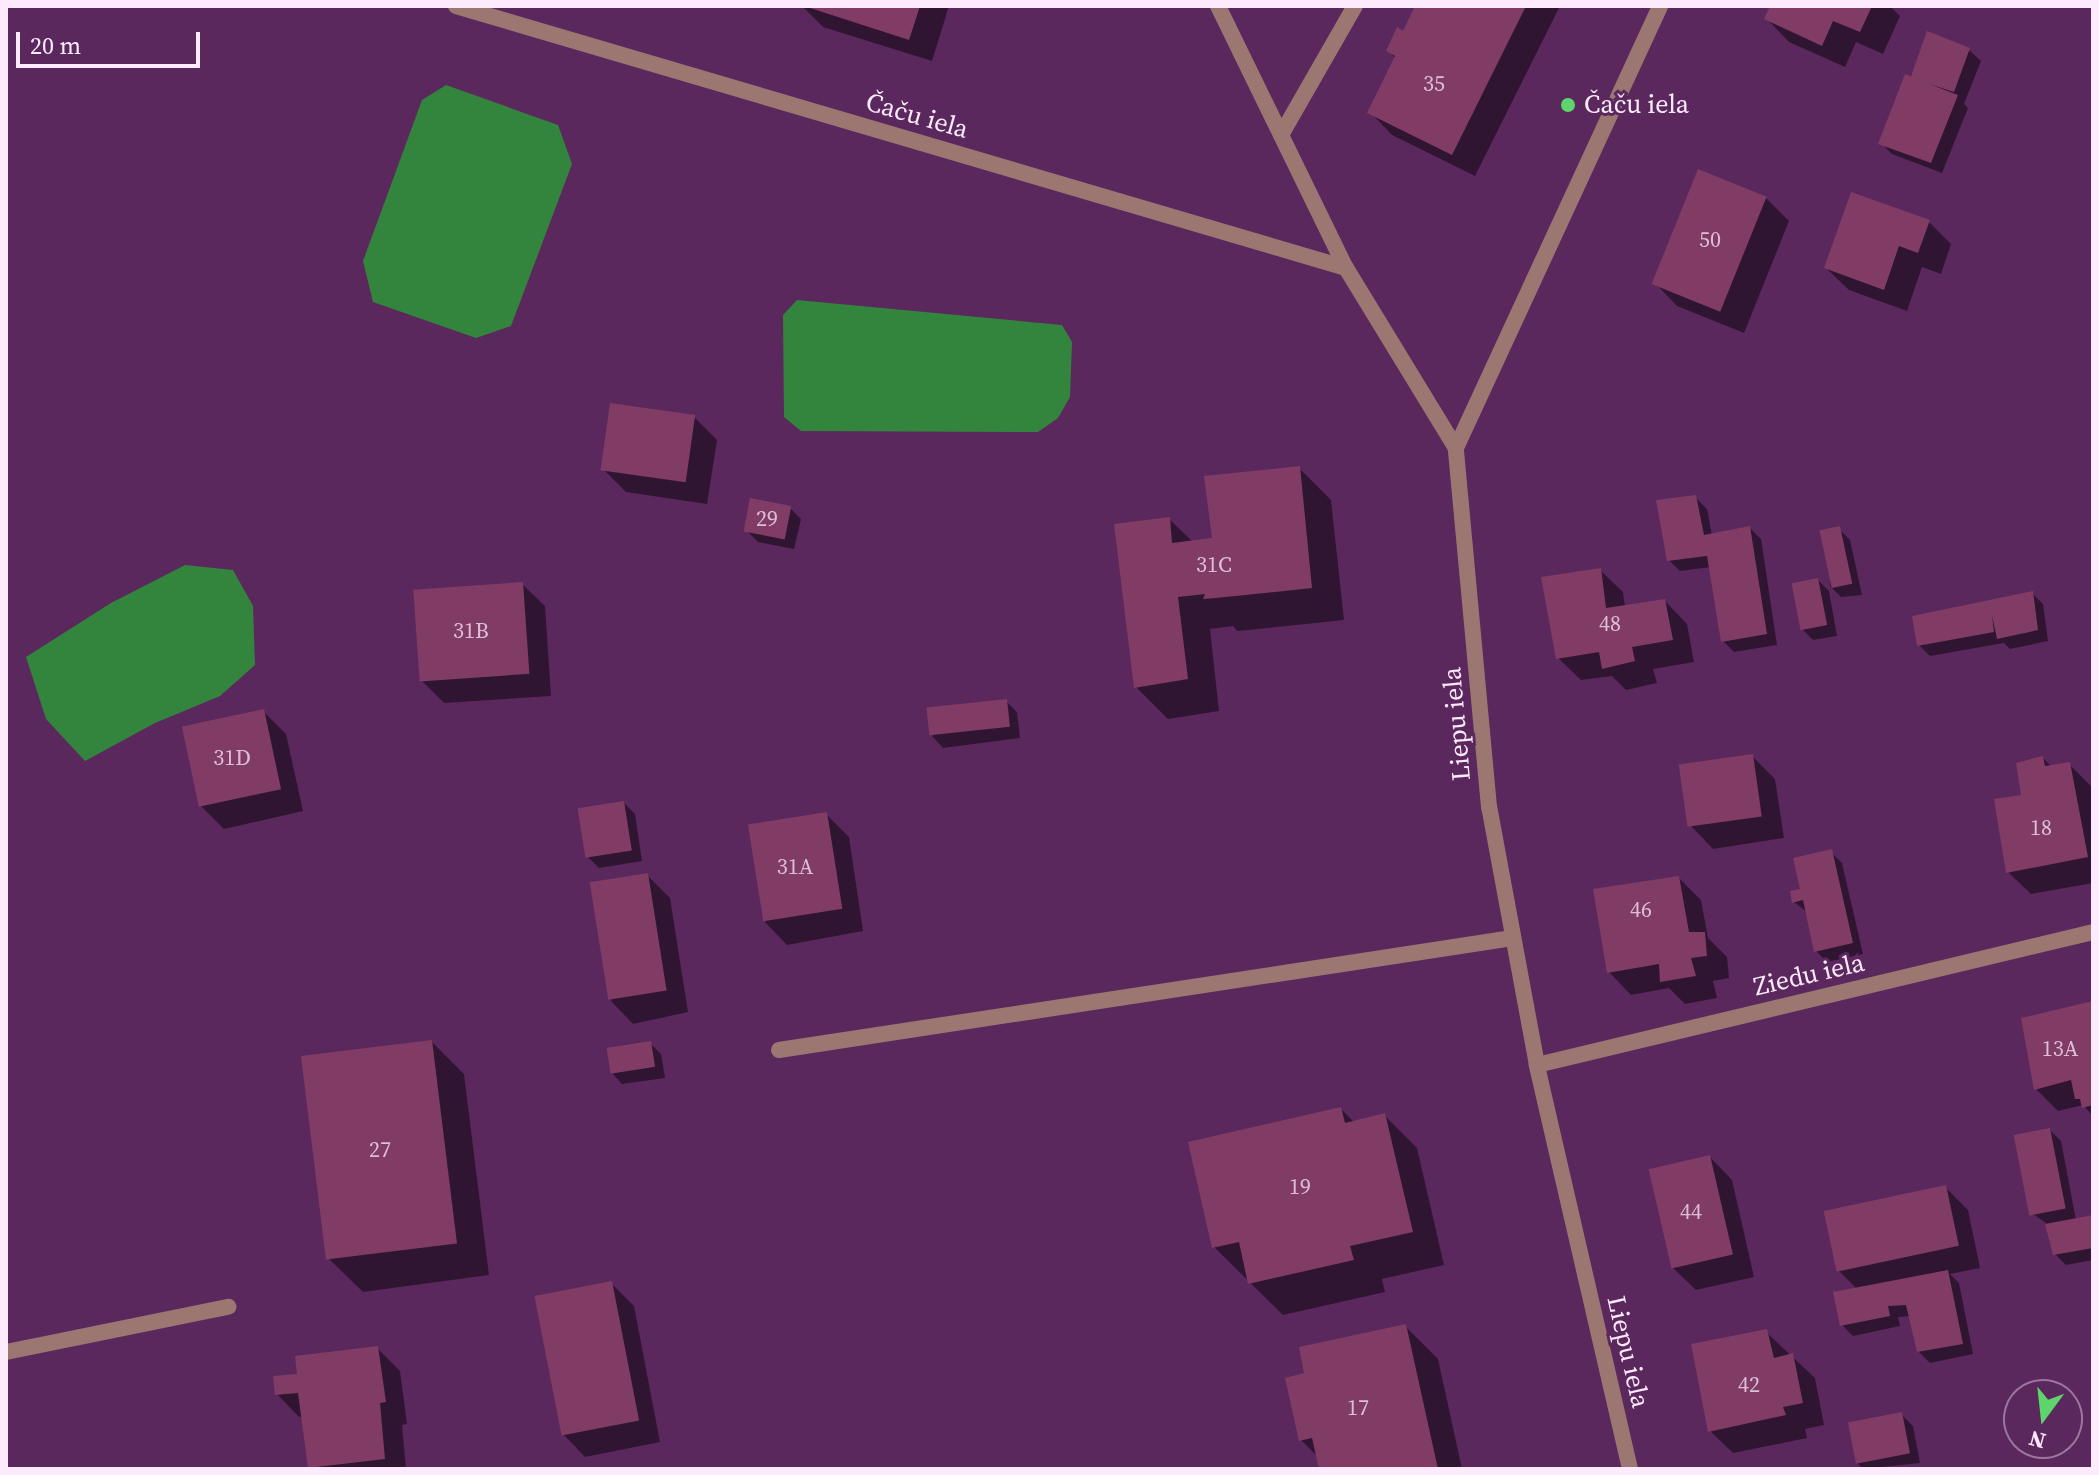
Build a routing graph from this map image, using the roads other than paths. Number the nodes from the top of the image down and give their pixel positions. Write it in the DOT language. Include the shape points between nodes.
graph roads {
  1 [pos="456,6"];
  2 [pos="1218,6"];
  3 [pos="1355,6"];
  4 [pos="1660,6"];
  5 [pos="1281,135"];
  6 [pos="1346,268"];
  7 [pos="1456,448"];
  8 [pos="2093,932"];
  9 [pos="1513,938"];
  10 [pos="779,1050"];
  11 [pos="1537,1065"];
  12 [pos="228,1307"];
  13 [pos="6,1352"];
  14 [pos="1630,1469"];
  1 -- 6 [label="street, Čaču iela"];
  2 -- 5 [label="street"];
  3 -- 5 [label="street"];
  4 -- 7 [label="street"];
  5 -- 6 [label="street"];
  6 -- 7 [label="street"];
  7 -- 9 [label="street, Liepu iela" via="1489,807"];
  8 -- 11 [label="street, Ziedu iela"];
  9 -- 10 [label="street"];
  9 -- 11 [label="street, Liepu iela"];
  11 -- 14 [label="street, Liepu iela"];
  12 -- 13 [label="street"];
}
